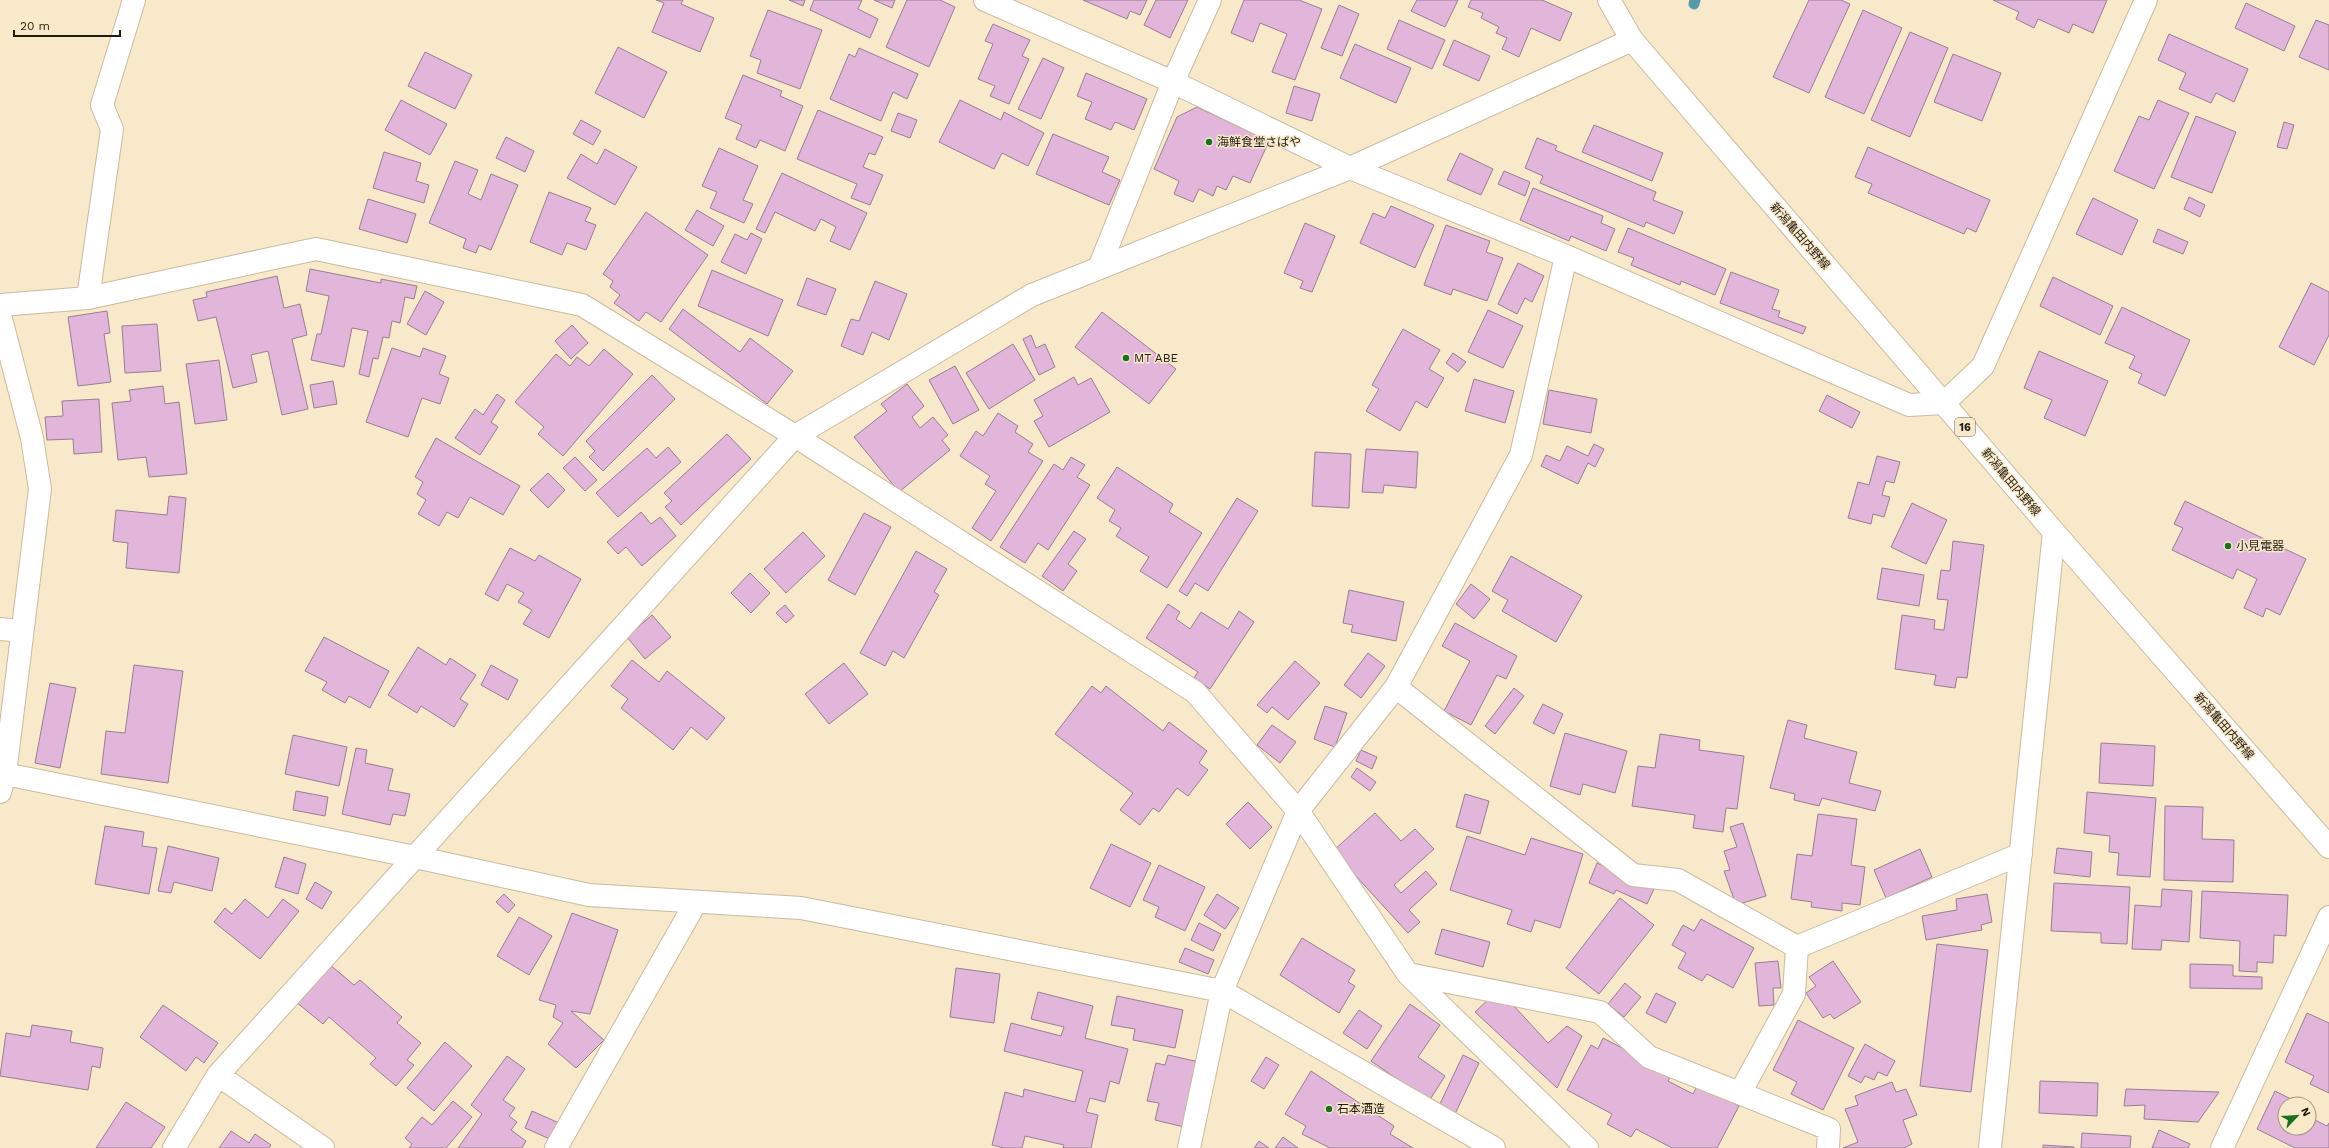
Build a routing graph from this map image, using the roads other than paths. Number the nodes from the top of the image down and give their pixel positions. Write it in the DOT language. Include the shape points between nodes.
graph roads {
  1 [pos="134,0"];
  2 [pos="985,0"];
  3 [pos="1210,0"];
  4 [pos="1609,0"];
  5 [pos="2146,0"];
  6 [pos="1632,40"];
  7 [pos="1173,82"];
  8 [pos="1350,168"];
  9 [pos="1566,256"];
  10 [pos="1099,268"];
  11 [pos="88,298"];
  12 [pos="0,305"];
  13 [pos="0,315"];
  14 [pos="1944,403"];
  15 [pos="795,436"];
  16 [pos="2054,532"];
  17 [pos="0,629"];
  18 [pos="22,631"];
  19 [pos="1396,687"];
  20 [pos="2,783"];
  21 [pos="1298,811"];
  22 [pos="2329,847"];
  23 [pos="2021,854"];
  24 [pos="415,857"];
  25 [pos="696,902"];
  26 [pos="2329,918"];
  27 [pos="1796,947"];
  28 [pos="1408,974"];
  29 [pos="1222,991"];
  30 [pos="218,1075"];
  31 [pos="1740,1093"];
  32 [pos="174,1148"];
  33 [pos="323,1148"];
  34 [pos="556,1148"];
  35 [pos="1189,1148"];
  36 [pos="1494,1148"];
  37 [pos="1588,1148"];
  38 [pos="1828,1148"];
  39 [pos="1990,1148"];
  40 [pos="2222,1148"];
  1 -- 11 [label="street" via="102,105 112,130"];
  2 -- 7 [label="street"];
  3 -- 7 [label="street"];
  4 -- 6 [label="street, 新潟亀田内野線 / 16"];
  5 -- 14 [label="street" via="1983,366"];
  6 -- 8 [label="street"];
  6 -- 14 [label="street, 新潟亀田内野線 / 16"];
  7 -- 8 [label="street"];
  7 -- 10 [label="street"];
  8 -- 9 [label="street"];
  8 -- 10 [label="street"];
  9 -- 14 [label="street" via="1909,405"];
  9 -- 19 [label="street" via="1521,455"];
  10 -- 15 [label="street" via="1032,295"];
  11 -- 12 [label="street"];
  11 -- 15 [label="street" via="316,249 582,305"];
  13 -- 18 [label="street" via="32,438 40,489"];
  14 -- 16 [label="street, 新潟亀田内野線 / 16"];
  15 -- 21 [label="street" via="1194,692"];
  15 -- 24 [label="street"];
  16 -- 22 [label="street, 新潟亀田内野線 / 16"];
  16 -- 23 [label="street"];
  17 -- 18 [label="street"];
  18 -- 20 [label="street"];
  19 -- 21 [label="street"];
  19 -- 27 [label="street" via="1633,875 1678,880"];
  20 -- 24 [label="street"];
  21 -- 28 [label="street"];
  21 -- 29 [label="street"];
  23 -- 27 [label="street"];
  23 -- 39 [label="street"];
  24 -- 25 [label="street" via="589,895"];
  24 -- 30 [label="street"];
  25 -- 29 [label="street" via="800,908"];
  25 -- 34 [label="street"];
  26 -- 40 [label="street"];
  27 -- 31 [label="street" via="1794,994"];
  28 -- 31 [label="street" via="1600,1012 1649,1057"];
  28 -- 37 [label="street"];
  29 -- 35 [label="street"];
  29 -- 36 [label="street"];
  30 -- 32 [label="street"];
  30 -- 33 [label="street"];
  31 -- 38 [label="street" via="1829,1129"];
}
